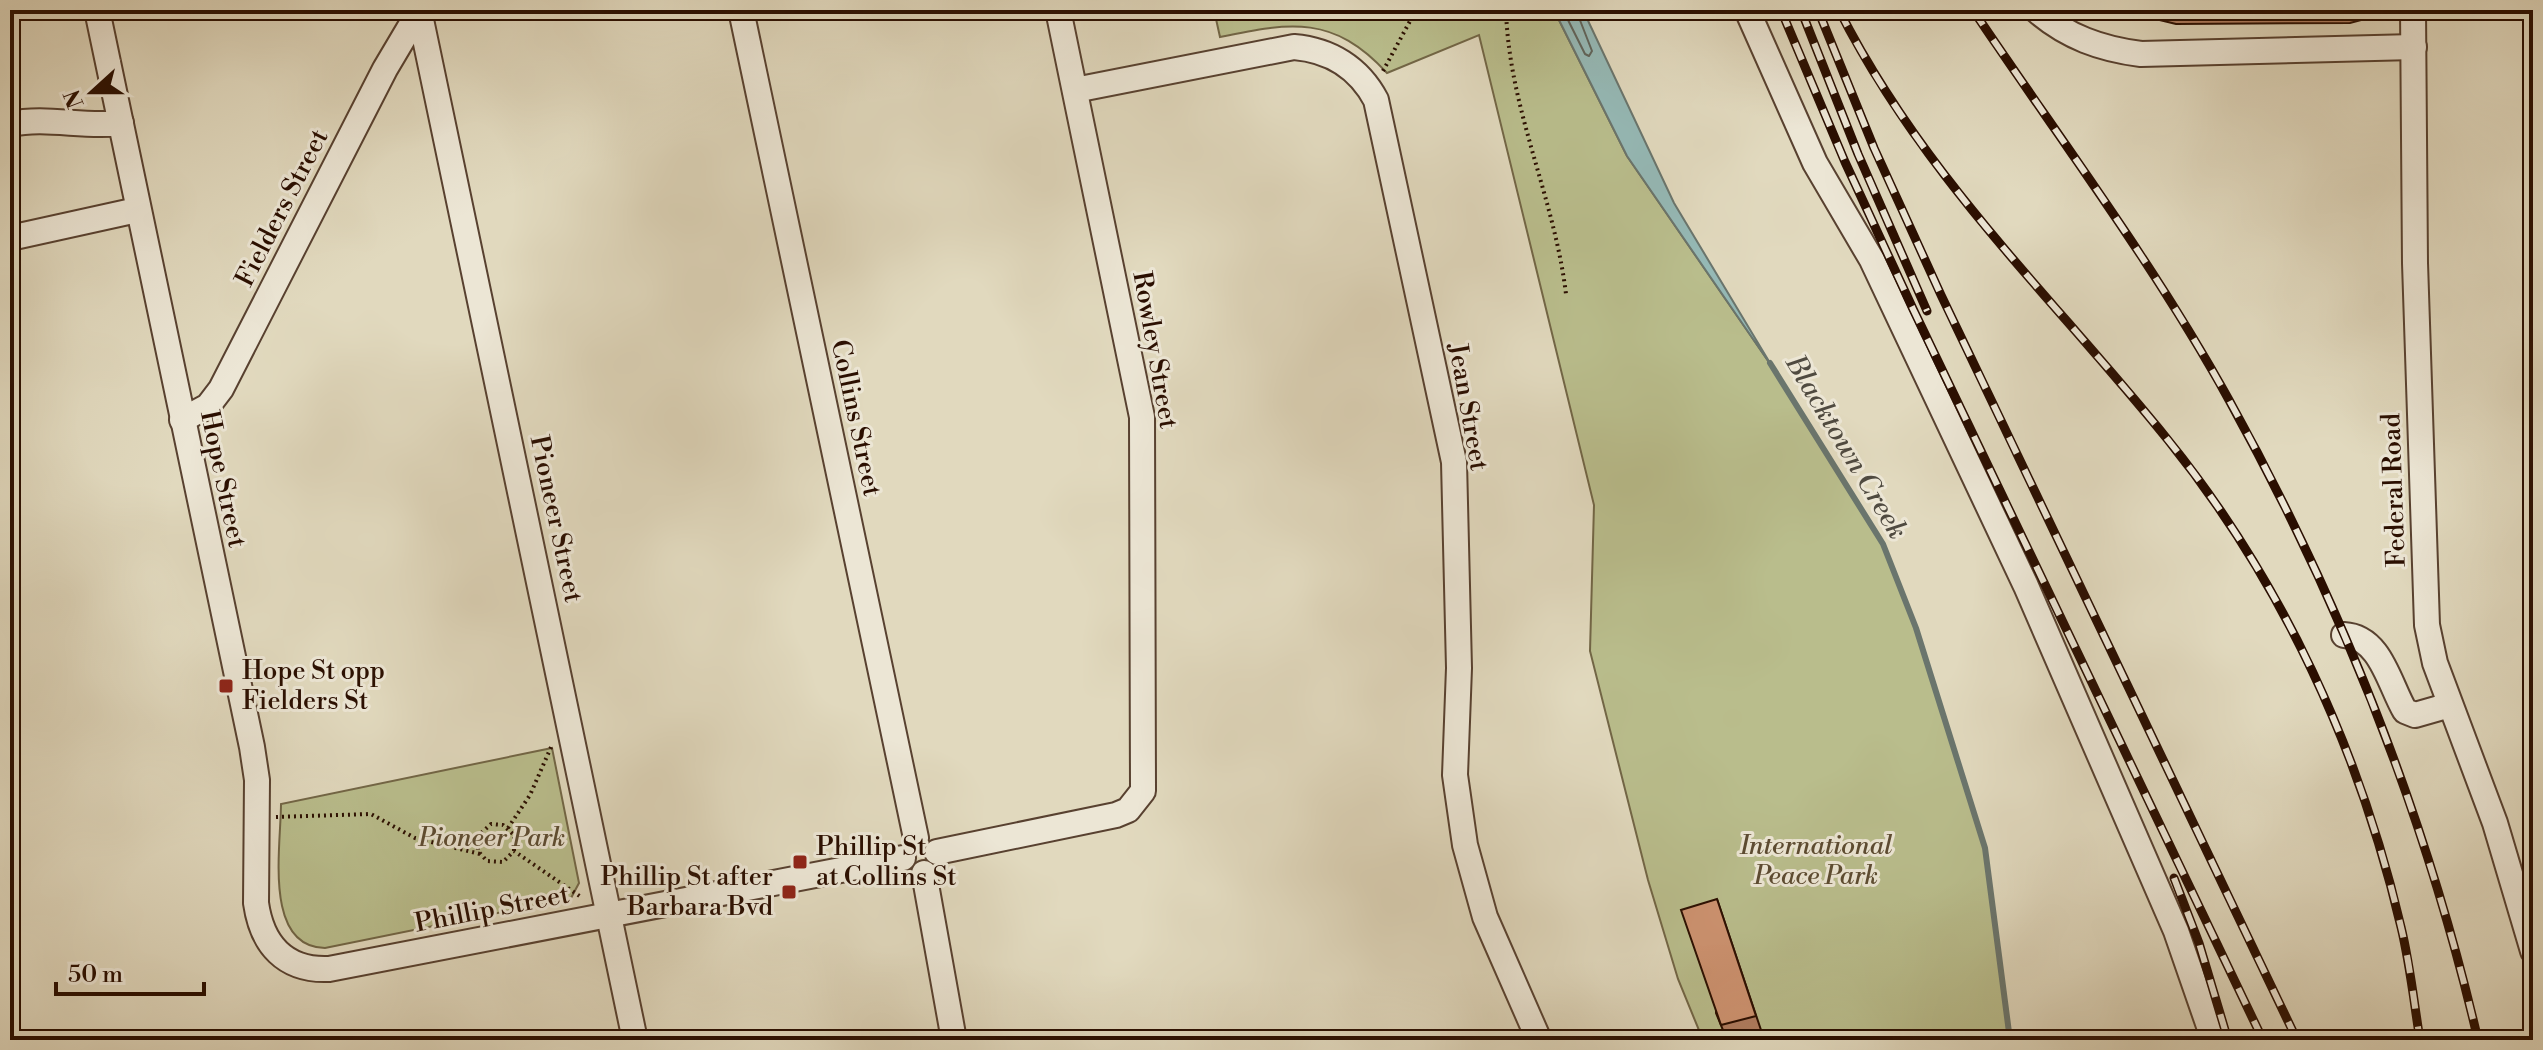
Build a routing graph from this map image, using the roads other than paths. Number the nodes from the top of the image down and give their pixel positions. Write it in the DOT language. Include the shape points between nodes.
graph roads {
  1 [pos="97,10"];
  2 [pos="419,10"];
  3 [pos="741,10"];
  4 [pos="1058,10"];
  5 [pos="1747,10"];
  6 [pos="2036,10"];
  7 [pos="2413,10"];
  8 [pos="2068,20"];
  9 [pos="2414,47"];
  10 [pos="1075,90"];
  11 [pos="121,123"];
  12 [pos="10,124"];
  13 [pos="137,210"];
  14 [pos="10,238"];
  15 [pos="182,420"];
  16 [pos="2344,635"];
  17 [pos="2450,705"];
  18 [pos="1137,800"];
  19 [pos="919,849"];
  20 [pos="611,915"];
  21 [pos="2533,951"];
  22 [pos="281,957"];
  23 [pos="2210,1029"];
  24 [pos="635,1040"];
  25 [pos="954,1040"];
  26 [pos="1539,1040"];
  1 -- 11 [label="street, Hope Street"];
  2 -- 15 [label="street, Fielders Street" via="221,389 208,406"];
  2 -- 20 [label="street, Pioneer Street"];
  3 -- 19 [label="street, Collins Street"];
  4 -- 10 [label="street, Rowley Street"];
  5 -- 23 [label="street" via="1815,163 1872,260 2026,586 2176,931"];
  6 -- 8 [label="street"];
  7 -- 9 [label="street, Federal Road"];
  8 -- 9 [label="street" via="2112,50 2141,54"];
  9 -- 17 [label="street, Federal Road" via="2426,611 2430,645"];
  10 -- 18 [label="street, Rowley Street" via="1142,417 1144,772"];
  10 -- 26 [label="street, Jean Street" via="1294,47 1331,56 1369,86 1383,125 1454,462 1459,668 1455,775 1465,845 1485,917"];
  11 -- 12 [label="street" via="33,119"];
  11 -- 13 [label="street, Hope Street"];
  13 -- 14 [label="street"];
  13 -- 15 [label="street, Hope Street"];
  15 -- 22 [label="street, Hope Street" via="252,747 259,923"];
  16 -- 17 [label="street" via="2373,649 2405,711 2415,715"];
  17 -- 21 [label="street, Federal Road" via="2495,823"];
  18 -- 19 [label="street, Phillip Street" via="1116,815"];
  19 -- 20 [label="street, Phillip Street"];
  19 -- 25 [label="street" via="909,870 924,873"];
  20 -- 22 [label="street, Phillip Street" via="329,969 303,967"];
  20 -- 24 [label="street, Pioneer Street"];
}
